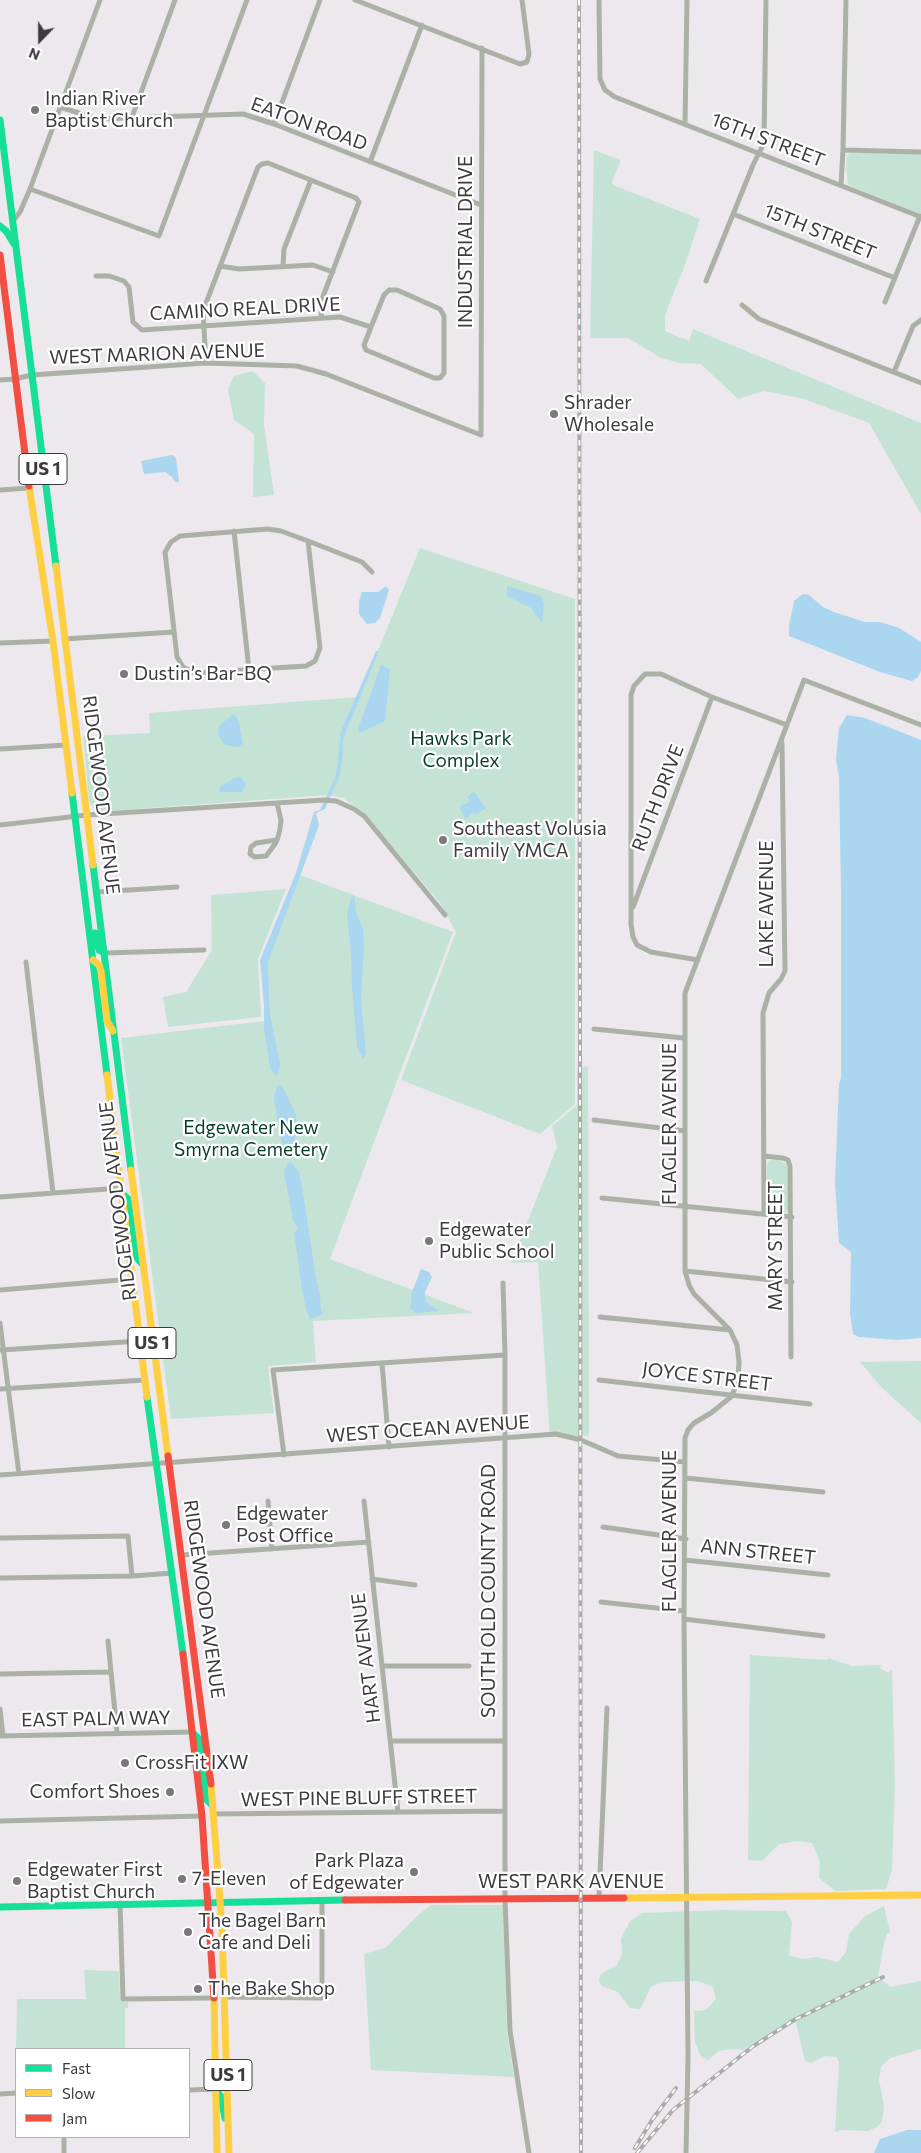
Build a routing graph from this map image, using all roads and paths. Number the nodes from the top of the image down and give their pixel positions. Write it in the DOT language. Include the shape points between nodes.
graph roads {
  1 [pos="100,0"];
  2 [pos="175,0"];
  3 [pos="247,0"];
  4 [pos="320,0"];
  5 [pos="355,0"];
  6 [pos="522,0"];
  7 [pos="599,0"];
  8 [pos="686,0"];
  9 [pos="766,0"];
  10 [pos="846,0"];
  11 [pos="422,25"];
  12 [pos="482,48"];
  13 [pos="60,107"];
  14 [pos="205,114"];
  15 [pos="132,117"];
  16 [pos="0,120"];
  17 [pos="274,124"];
  18 [pos="685,124"];
  19 [pos="1,138"];
  20 [pos="843,150"];
  21 [pos="921,152"];
  22 [pos="760,153"];
  23 [pos="370,162"];
  24 [pos="310,180"];
  25 [pos="841,185"];
  26 [pos="30,189"];
  27 [pos="481,205"];
  28 [pos="733,214"];
  29 [pos="920,217"];
  30 [pos="12,221"];
  31 [pos="0,226"];
  32 [pos="16,248"];
  33 [pos="0,255"];
  34 [pos="220,266"];
  35 [pos="283,266"];
  36 [pos="333,272"];
  37 [pos="96,276"];
  38 [pos="895,278"];
  39 [pos="706,281"];
  40 [pos="885,302"];
  41 [pos="742,305"];
  42 [pos="321,318"];
  43 [pos="921,320"];
  44 [pos="204,326"];
  45 [pos="371,327"];
  46 [pos="206,364"];
  47 [pos="894,372"];
  48 [pos="32,375"];
  49 [pos="15,379"];
  50 [pos="0,380"];
  51 [pos="921,383"];
  52 [pos="481,436"];
  53 [pos="29,488"];
  54 [pos="0,490"];
  55 [pos="234,531"];
  56 [pos="308,541"];
  57 [pos="372,572"];
  58 [pos="46,595"];
  59 [pos="174,632"];
  60 [pos="64,639"];
  61 [pos="53,641"];
  62 [pos="0,644"];
  63 [pos="249,670"];
  64 [pos="69,679"];
  65 [pos="712,697"];
  66 [pos="787,725"];
  67 [pos="921,725"];
  68 [pos="782,739"];
  69 [pos="66,745"];
  70 [pos="0,749"];
  71 [pos="277,803"];
  72 [pos="87,815"];
  73 [pos="75,816"];
  74 [pos="0,825"];
  75 [pos="277,840"];
  76 [pos="177,887"];
  77 [pos="84,888"];
  78 [pos="97,892"];
  79 [pos="632,910"];
  80 [pos="445,915"];
  81 [pos="204,950"];
  82 [pos="104,953"];
  83 [pos="93,960"];
  84 [pos="698,960"];
  85 [pos="26,962"];
  86 [pos="594,1029"];
  87 [pos="114,1033"];
  88 [pos="684,1038"];
  89 [pos="110,1096"];
  90 [pos="594,1120"];
  91 [pos="685,1131"];
  92 [pos="764,1156"];
  93 [pos="132,1177"];
  94 [pos="121,1190"];
  95 [pos="53,1193"];
  96 [pos="0,1197"];
  97 [pos="602,1198"];
  98 [pos="686,1207"];
  99 [pos="764,1214"];
  100 [pos="792,1217"];
  101 [pos="142,1265"];
  102 [pos="685,1271"];
  103 [pos="132,1279"];
  104 [pos="792,1282"];
  105 [pos="503,1283"];
  106 [pos="0,1290"];
  107 [pos="600,1317"];
  108 [pos="0,1323"];
  109 [pos="730,1330"];
  110 [pos="140,1341"];
  111 [pos="1,1350"];
  112 [pos="506,1355"];
  113 [pos="791,1357"];
  114 [pos="382,1363"];
  115 [pos="145,1380"];
  116 [pos="599,1380"];
  117 [pos="8,1388"];
  118 [pos="0,1389"];
  119 [pos="732,1396"];
  120 [pos="810,1404"];
  121 [pos="504,1438"];
  122 [pos="389,1447"];
  123 [pos="284,1455"];
  124 [pos="685,1462"];
  125 [pos="169,1463"];
  126 [pos="157,1464"];
  127 [pos="19,1474"];
  128 [pos="0,1475"];
  129 [pos="686,1478"];
  130 [pos="824,1492"];
  131 [pos="268,1501"];
  132 [pos="364,1501"];
  133 [pos="603,1527"];
  134 [pos="0,1538"];
  135 [pos="686,1538"];
  136 [pos="369,1542"];
  137 [pos="272,1549"];
  138 [pos="182,1555"];
  139 [pos="685,1560"];
  140 [pos="173,1573"];
  141 [pos="828,1575"];
  142 [pos="132,1576"];
  143 [pos="0,1578"];
  144 [pos="372,1579"];
  145 [pos="416,1584"];
  146 [pos="601,1602"];
  147 [pos="684,1611"];
  148 [pos="178,1615"];
  149 [pos="684,1619"];
  150 [pos="823,1636"];
  151 [pos="108,1641"];
  152 [pos="382,1666"];
  153 [pos="468,1666"];
  154 [pos="110,1672"];
  155 [pos="197,1673"];
  156 [pos="0,1674"];
  157 [pos="607,1708"];
  158 [pos="0,1709"];
  159 [pos="192,1732"];
  160 [pos="117,1733"];
  161 [pos="1,1736"];
  162 [pos="391,1741"];
  163 [pos="504,1741"];
  164 [pos="212,1805"];
  165 [pos="505,1811"];
  166 [pos="398,1812"];
  167 [pos="214,1814"];
  168 [pos="202,1816"];
  169 [pos="0,1820"];
  170 [pos="921,1895"];
  171 [pos="598,1898"];
  172 [pos="688,1898"];
  173 [pos="506,1899"];
  174 [pos="322,1900"];
  175 [pos="221,1901"];
  176 [pos="209,1902"];
  177 [pos="120,1903"];
  178 [pos="0,1907"];
  179 [pos="225,1997"];
  180 [pos="214,1998"];
  181 [pos="216,2089"];
  182 [pos="190,2090"];
  183 [pos="15,2093"];
  184 [pos="0,2094"];
  185 [pos="229,2130"];
  186 [pos="64,2138"];
  187 [pos="64,2153"];
  188 [pos="217,2153"];
  189 [pos="229,2153"];
  190 [pos="529,2153"];
  191 [pos="686,2153"];
  1 -- 13 [label="street"];
  2 -- 15 [label="street"];
  3 -- 14 [label="street"];
  4 -- 17 [label="street"];
  5 -- 11 [label="street"];
  6 -- 12 [label="street" via="529,54 527,62 520,64"];
  7 -- 18 [label="street, 16TH STREET" via="600,79 605,90"];
  8 -- 18 [label="street"];
  9 -- 22 [label="street" via="764,143"];
  10 -- 20 [label="street"];
  11 -- 12 [label="street"];
  11 -- 23 [label="street"];
  12 -- 27 [label="street, INDUSTRIAL DRIVE"];
  13 -- 15 [label="street, EATON ROAD" via="97,119"];
  13 -- 26 [label="street"];
  14 -- 15 [label="street, EATON ROAD"];
  14 -- 17 [label="street, EATON ROAD" via="242,114"];
  14 -- 26 [label="street" via="159,236"];
  16 -- 19 [label="main road, RIDGEWOOD AVENUE / US 1"];
  17 -- 23 [label="street, EATON ROAD"];
  18 -- 22 [label="street, 16TH STREET"];
  19 -- 30 [label="main road, RIDGEWOOD AVENUE / US 1"];
  20 -- 21 [label="street"];
  20 -- 25 [label="street"];
  22 -- 25 [label="street, 16TH STREET"];
  22 -- 28 [label="street"];
  23 -- 27 [label="street, EATON ROAD"];
  24 -- 34 [label="street" via="268,163 258,167"];
  24 -- 35 [label="street" via="284,249"];
  24 -- 36 [label="street" via="359,202"];
  25 -- 29 [label="street, 16TH STREET"];
  26 -- 30 [label="street" via="20,212"];
  27 -- 52 [label="street, INDUSTRIAL DRIVE"];
  28 -- 38 [label="street, 15TH STREET"];
  28 -- 39 [label="street"];
  29 -- 38 [label="street"];
  30 -- 32 [label="main road, RIDGEWOOD AVENUE / US 1"];
  31 -- 32 [label="main road, RIDGEWOOD AVENUE / US 1"];
  32 -- 48 [label="main road, RIDGEWOOD AVENUE / US 1"];
  33 -- 49 [label="main road, RIDGEWOOD AVENUE / US 1"];
  34 -- 35 [label="street" via="239,270"];
  34 -- 44 [label="street" via="204,311"];
  35 -- 36 [label="street" via="313,264"];
  36 -- 42 [label="street" via="320,305"];
  37 -- 44 [label="street, CAMINO REAL DRIVE" via="124,281 129,287 133,322 142,330"];
  38 -- 40 [label="street"];
  41 -- 47 [label="street" via="759,319"];
  42 -- 44 [label="street, CAMINO REAL DRIVE"];
  42 -- 45 [label="street, CAMINO REAL DRIVE" via="348,318"];
  43 -- 47 [label="street" via="913,326"];
  44 -- 46 [label="street"];
  45 -- 45 [label="street" via="364,345 369,352 434,378 440,378 444,373 444,316 436,306 397,290 389,290"];
  46 -- 48 [label="street, WEST MARION AVENUE"];
  46 -- 52 [label="street, WEST MARION AVENUE" via="297,366"];
  47 -- 51 [label="street"];
  48 -- 49 [label="street, WEST MARION AVENUE"];
  48 -- 60 [label="main road, RIDGEWOOD AVENUE / US 1"];
  49 -- 50 [label="street, WEST MARION AVENUE"];
  49 -- 53 [label="main road, RIDGEWOOD AVENUE / US 1"];
  53 -- 54 [label="street"];
  53 -- 58 [label="main road, RIDGEWOOD AVENUE / US 1"];
  55 -- 56 [label="street" via="268,529"];
  55 -- 59 [label="street" via="180,536 165,552"];
  55 -- 63 [label="street"];
  56 -- 57 [label="street" via="362,562"];
  56 -- 63 [label="street" via="319,653 315,661 306,666"];
  58 -- 60 [label="main road" via="51,599 57,634"];
  58 -- 61 [label="main road, RIDGEWOOD AVENUE / US 1"];
  59 -- 60 [label="street"];
  59 -- 63 [label="street" via="177,657 183,667 195,673"];
  60 -- 64 [label="main road, RIDGEWOOD AVENUE / US 1"];
  61 -- 62 [label="street"];
  61 -- 64 [label="main road" via="60,648"];
  61 -- 69 [label="main road, RIDGEWOOD AVENUE / US 1"];
  64 -- 72 [label="main road, RIDGEWOOD AVENUE / US 1"];
  65 -- 66 [label="street"];
  65 -- 79 [label="street, RUTH DRIVE"];
  65 -- 79 [label="street" via="661,674 645,674 634,686 631,696"];
  66 -- 67 [label="street, FLAGLER AVENUE" via="804,680"];
  66 -- 68 [label="street, FLAGLER AVENUE"];
  68 -- 84 [label="street, FLAGLER AVENUE"];
  68 -- 92 [label="street, LAKE AVENUE" via="785,971 769,993 763,1013"];
  69 -- 70 [label="street"];
  69 -- 73 [label="main road, RIDGEWOOD AVENUE / US 1"];
  71 -- 72 [label="street"];
  71 -- 75 [label="street" via="281,820"];
  71 -- 80 [label="street" via="327,800 344,803 364,816"];
  72 -- 73 [label="street"];
  72 -- 78 [label="main road, RIDGEWOOD AVENUE / US 1"];
  73 -- 74 [label="street"];
  73 -- 77 [label="main road, RIDGEWOOD AVENUE / US 1"];
  75 -- 75 [label="street" via="270,854 255,857 250,854 256,843"];
  76 -- 78 [label="street"];
  77 -- 82 [label="main road" via="91,902 96,945"];
  77 -- 83 [label="main road, RIDGEWOOD AVENUE / US 1"];
  78 -- 82 [label="main road, RIDGEWOOD AVENUE / US 1"];
  79 -- 84 [label="street" via="633,937 642,949"];
  81 -- 82 [label="street"];
  82 -- 87 [label="main road, RIDGEWOOD AVENUE / US 1"];
  83 -- 87 [label="main road" via="101,971 107,1021"];
  83 -- 89 [label="main road, RIDGEWOOD AVENUE / US 1"];
  84 -- 88 [label="street, FLAGLER AVENUE" via="685,993"];
  85 -- 95 [label="street"];
  86 -- 88 [label="street"];
  87 -- 93 [label="main road, RIDGEWOOD AVENUE / US 1"];
  88 -- 91 [label="street, FLAGLER AVENUE"];
  89 -- 93 [label="main road" via="115,1105 124,1169"];
  89 -- 94 [label="main road, RIDGEWOOD AVENUE / US 1"];
  90 -- 91 [label="street"];
  91 -- 98 [label="street, FLAGLER AVENUE"];
  92 -- 99 [label="street, LAKE AVENUE"];
  92 -- 100 [label="street, MARY STREET" via="788,1160"];
  93 -- 101 [label="main road, RIDGEWOOD AVENUE / US 1"];
  94 -- 95 [label="street"];
  94 -- 101 [label="main road" via="128,1199 136,1258"];
  94 -- 103 [label="main road, RIDGEWOOD AVENUE / US 1"];
  95 -- 96 [label="street"];
  97 -- 98 [label="street"];
  98 -- 99 [label="street"];
  98 -- 102 [label="street, FLAGLER AVENUE"];
  99 -- 100 [label="street"];
  100 -- 104 [label="street, MARY STREET"];
  101 -- 125 [label="main road, RIDGEWOOD AVENUE / US 1"];
  102 -- 104 [label="street"];
  102 -- 109 [label="street, FLAGLER AVENUE" via="694,1294"];
  103 -- 106 [label="street"];
  103 -- 110 [label="main road, RIDGEWOOD AVENUE / US 1"];
  104 -- 113 [label="street, MARY STREET"];
  105 -- 112 [label="street, SOUTH OLD COUNTY ROAD"];
  107 -- 109 [label="street"];
  108 -- 111 [label="street"];
  109 -- 119 [label="street, FLAGLER AVENUE" via="737,1345 739,1362"];
  110 -- 111 [label="street"];
  110 -- 115 [label="main road, RIDGEWOOD AVENUE / US 1"];
  111 -- 117 [label="street"];
  112 -- 114 [label="street"];
  112 -- 121 [label="street, SOUTH OLD COUNTY ROAD"];
  114 -- 122 [label="street"];
  114 -- 123 [label="street" via="274,1370"];
  115 -- 117 [label="street"];
  115 -- 126 [label="main road, RIDGEWOOD AVENUE / US 1"];
  116 -- 119 [label="street, JOYCE STREET"];
  117 -- 118 [label="street"];
  117 -- 127 [label="street"];
  119 -- 120 [label="street, JOYCE STREET"];
  119 -- 124 [label="street, FLAGLER AVENUE" via="688,1430"];
  121 -- 122 [label="street, WEST OCEAN AVENUE"];
  121 -- 124 [label="street, WEST OCEAN AVENUE" via="556,1434 581,1440 618,1456"];
  121 -- 163 [label="street, SOUTH OLD COUNTY ROAD"];
  122 -- 123 [label="street, WEST OCEAN AVENUE"];
  123 -- 125 [label="street, WEST OCEAN AVENUE"];
  124 -- 129 [label="street, FLAGLER AVENUE"];
  125 -- 126 [label="street, WEST OCEAN AVENUE"];
  125 -- 138 [label="main road, RIDGEWOOD AVENUE / US 1"];
  126 -- 127 [label="street, WEST OCEAN AVENUE"];
  126 -- 140 [label="main road, RIDGEWOOD AVENUE / US 1"];
  127 -- 128 [label="street, WEST OCEAN AVENUE"];
  129 -- 130 [label="street"];
  129 -- 135 [label="street, FLAGLER AVENUE"];
  131 -- 137 [label="street"];
  132 -- 136 [label="street, HART AVENUE"];
  133 -- 135 [label="street, ANN STREET"];
  134 -- 142 [label="street" via="128,1536"];
  135 -- 139 [label="street, FLAGLER AVENUE"];
  136 -- 137 [label="street"];
  136 -- 144 [label="street, HART AVENUE"];
  137 -- 138 [label="street"];
  138 -- 155 [label="main road, RIDGEWOOD AVENUE / US 1"];
  139 -- 141 [label="street, ANN STREET"];
  139 -- 147 [label="street, FLAGLER AVENUE"];
  140 -- 142 [label="street"];
  140 -- 148 [label="main road, RIDGEWOOD AVENUE / US 1"];
  142 -- 143 [label="street"];
  144 -- 145 [label="street"];
  144 -- 152 [label="street, HART AVENUE"];
  146 -- 147 [label="street"];
  147 -- 149 [label="street, FLAGLER AVENUE"];
  148 -- 155 [label="main road" via="184,1622 189,1661"];
  148 -- 159 [label="main road, RIDGEWOOD AVENUE / US 1"];
  149 -- 150 [label="street"];
  149 -- 172 [label="street, FLAGLER AVENUE"];
  151 -- 154 [label="street"];
  152 -- 153 [label="street"];
  152 -- 162 [label="street, HART AVENUE"];
  154 -- 156 [label="street"];
  154 -- 160 [label="street"];
  155 -- 164 [label="main road, RIDGEWOOD AVENUE / US 1"];
  157 -- 171 [label="street"];
  158 -- 161 [label="street"];
  159 -- 160 [label="street, EAST PALM WAY"];
  159 -- 164 [label="main road" via="200,1740 206,1799"];
  159 -- 168 [label="main road, RIDGEWOOD AVENUE / US 1"];
  160 -- 161 [label="street, EAST PALM WAY"];
  162 -- 163 [label="street"];
  162 -- 166 [label="street, HART AVENUE"];
  163 -- 165 [label="street, SOUTH OLD COUNTY ROAD"];
  164 -- 167 [label="main road, RIDGEWOOD AVENUE / US 1"];
  165 -- 166 [label="street, WEST PINE BLUFF STREET"];
  165 -- 173 [label="street, SOUTH OLD COUNTY ROAD"];
  166 -- 167 [label="street, WEST PINE BLUFF STREET"];
  167 -- 175 [label="main road, RIDGEWOOD AVENUE / US 1"];
  168 -- 169 [label="street"];
  168 -- 176 [label="main road, RIDGEWOOD AVENUE / US 1"];
  170 -- 172 [label="main road, WEST PARK AVENUE"];
  171 -- 172 [label="main road, WEST PARK AVENUE"];
  171 -- 173 [label="main road, WEST PARK AVENUE"];
  172 -- 191 [label="street, FLAGLER AVENUE"];
  173 -- 174 [label="main road, WEST PARK AVENUE"];
  173 -- 190 [label="street, SOUTH OLD COUNTY ROAD" via="510,2031"];
  174 -- 175 [label="main road, WEST PARK AVENUE"];
  174 -- 179 [label="street" via="322,1998"];
  175 -- 176 [label="main road, WEST PARK AVENUE"];
  175 -- 179 [label="main road, RIDGEWOOD AVENUE / US 1"];
  176 -- 177 [label="main road, WEST PARK AVENUE"];
  176 -- 180 [label="main road, RIDGEWOOD AVENUE / US 1"];
  177 -- 178 [label="main road, WEST PARK AVENUE"];
  177 -- 180 [label="street" via="123,1999"];
  179 -- 185 [label="main road, RIDGEWOOD AVENUE / US 1"];
  180 -- 181 [label="main road, RIDGEWOOD AVENUE / US 1"];
  181 -- 182 [label="street"];
  181 -- 185 [label="main road"];
  181 -- 188 [label="main road, RIDGEWOOD AVENUE / US 1"];
  183 -- 184 [label="street"];
  185 -- 189 [label="main road, RIDGEWOOD AVENUE / US 1"];
  186 -- 187 [label="street"];
}
